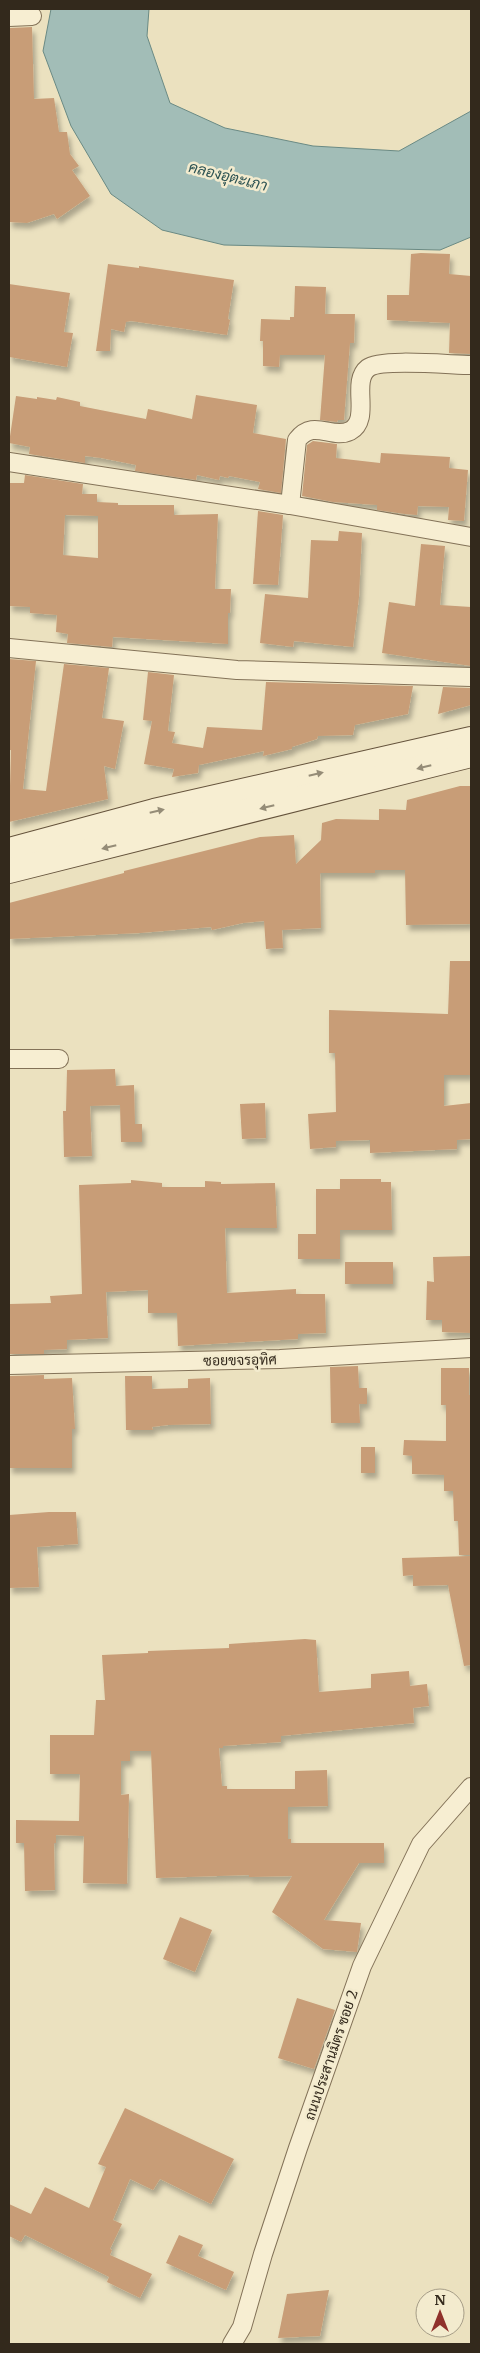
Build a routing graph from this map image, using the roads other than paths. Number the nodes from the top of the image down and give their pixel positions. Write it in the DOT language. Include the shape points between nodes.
graph roads {
  1 [pos="32,16"];
  2 [pos="9,17"];
  3 [pos="471,365"];
  4 [pos="9,462"];
  5 [pos="290,505"];
  6 [pos="471,537"];
  7 [pos="9,648"];
  8 [pos="471,676"];
  9 [pos="471,739"];
  10 [pos="471,755"];
  11 [pos="9,850"];
  12 [pos="9,872"];
  13 [pos="9,1059"];
  14 [pos="59,1059"];
  15 [pos="471,1348"];
  16 [pos="9,1365"];
  17 [pos="471,1787"];
  18 [pos="232,2344"];
  1 -- 2 [label="street"];
  3 -- 5 [label="street" via="382,363 367,369 361,377 359,420 354,427 341,432 310,429 297,440"];
  4 -- 5 [label="street"];
  5 -- 6 [label="street"];
  7 -- 8 [label="street" via="238,670"];
  11 -- 9 [label="main road, one-way" via="154,812"];
  10 -- 12 [label="main road, one-way"];
  13 -- 14 [label="street"];
  15 -- 16 [label="street, ซอยขจรอุทิศ" via="280,1359"];
  17 -- 18 [label="street, ถนนประสานมิตร ซอย 2" via="421,1844 362,1966 298,2148 242,2328"];
}
